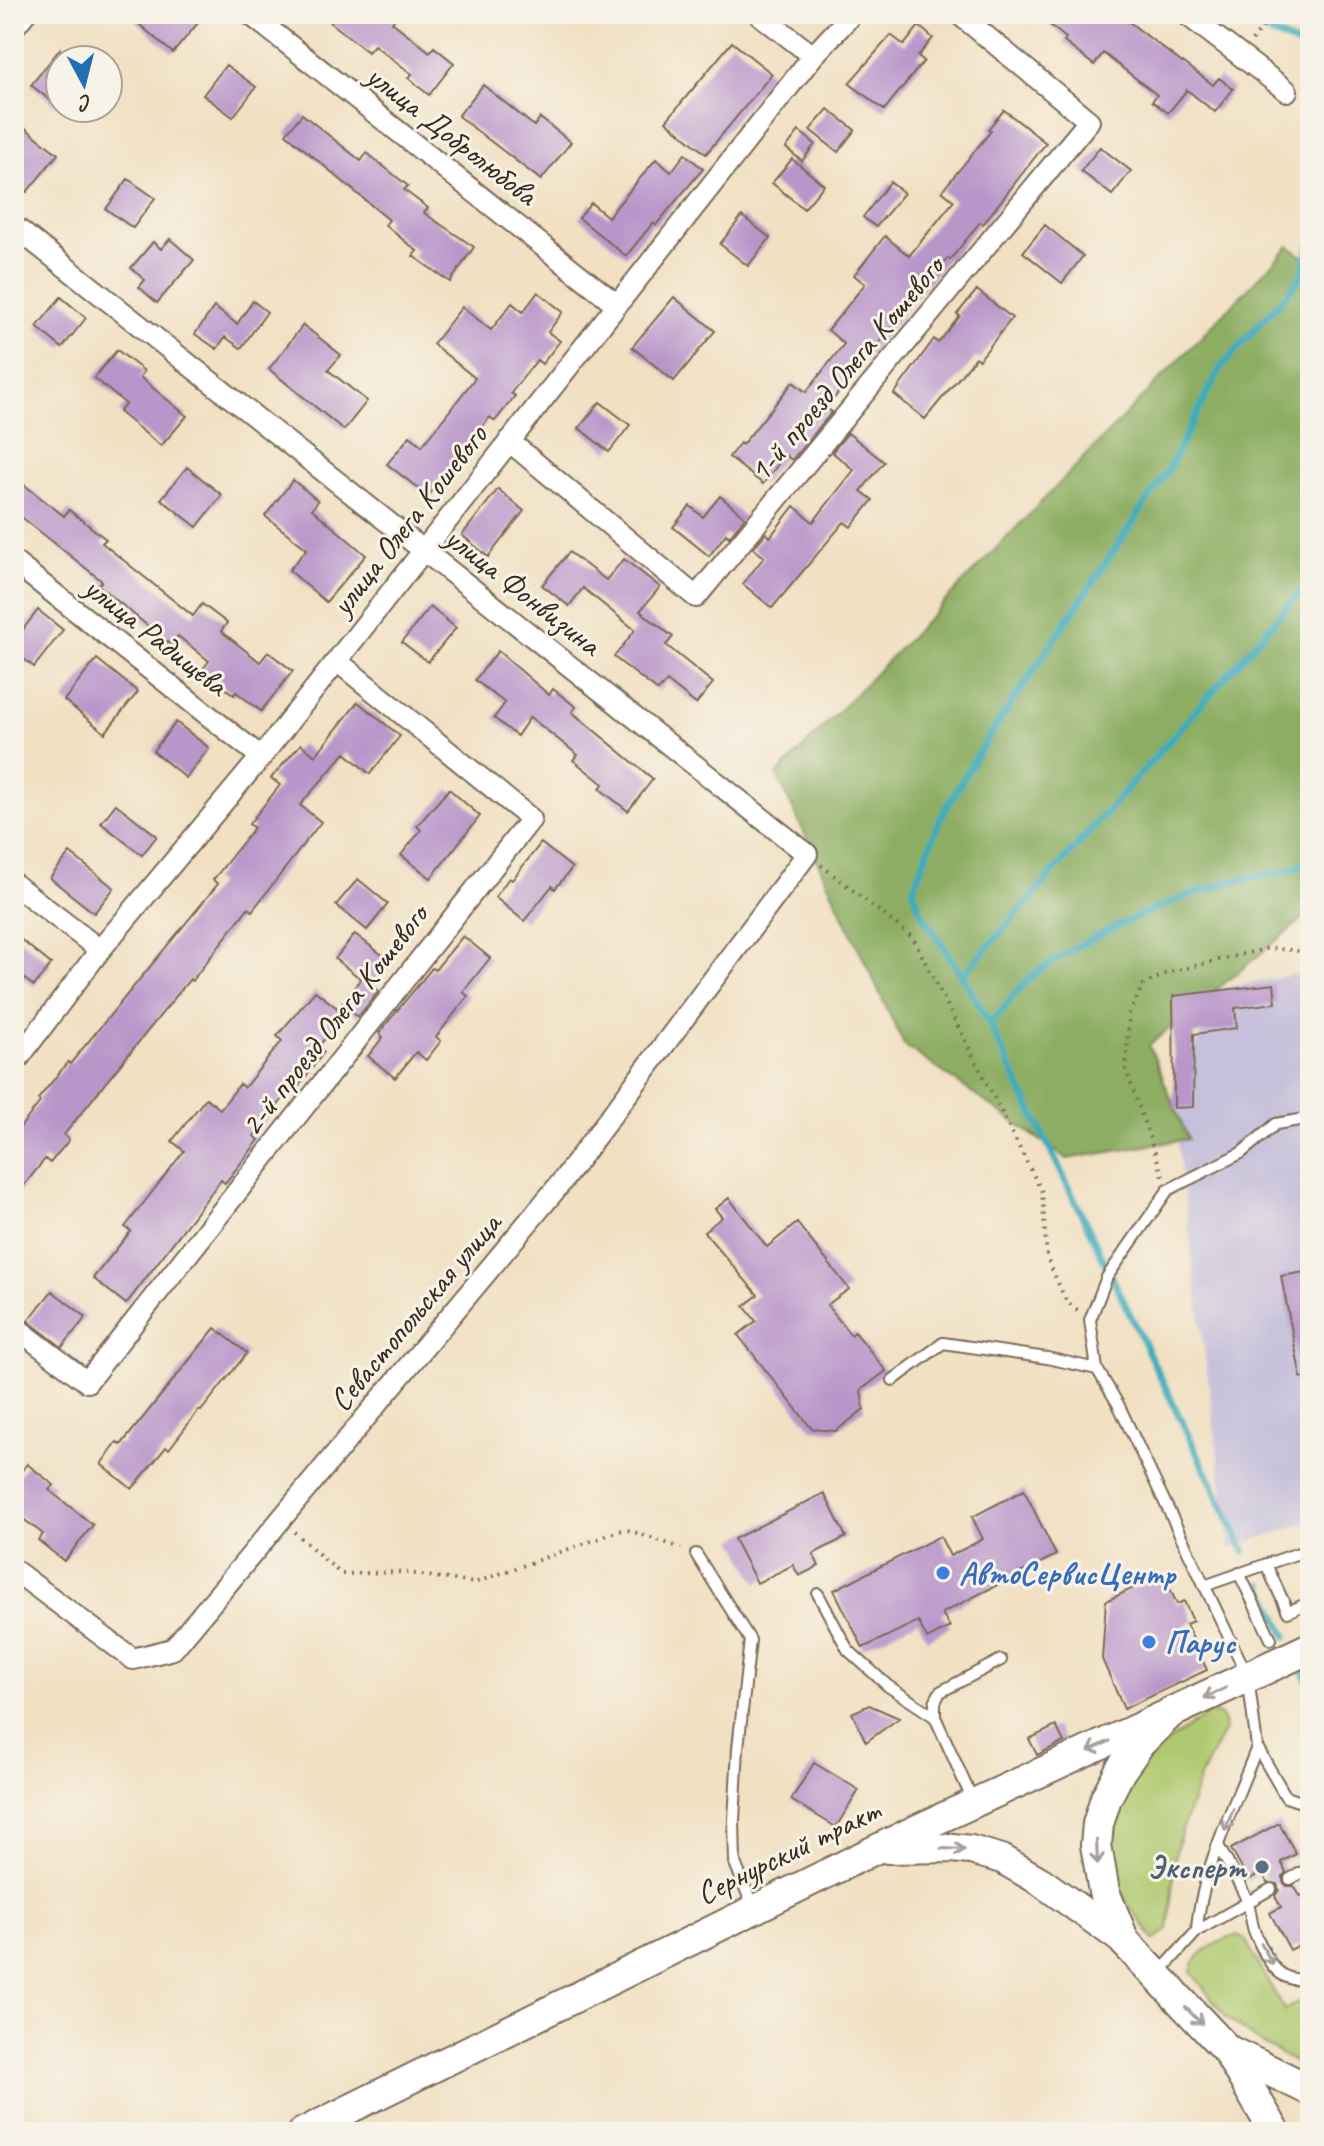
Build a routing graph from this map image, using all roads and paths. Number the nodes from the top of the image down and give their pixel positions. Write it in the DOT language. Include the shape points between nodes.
graph roads {
  1 [pos="31,14"];
  2 [pos="250,14"];
  3 [pos="759,14"];
  4 [pos="852,14"];
  5 [pos="959,14"];
  6 [pos="1186,14"];
  7 [pos="1272,14"];
  8 [pos="14,35"];
  9 [pos="813,56"];
  10 [pos="1241,56"];
  11 [pos="1287,91"];
  12 [pos="14,226"];
  13 [pos="616,304"];
  14 [pos="509,441"];
  15 [pos="424,550"];
  16 [pos="14,562"];
  17 [pos="337,661"];
  18 [pos="261,757"];
  19 [pos="807,854"];
  20 [pos="14,884"];
  21 [pos="100,950"];
  22 [pos="1310,952"];
  23 [pos="14,1064"];
  24 [pos="1310,1118"];
  25 [pos="1168,1190"];
  26 [pos="1090,1320"];
  27 [pos="14,1326"];
  28 [pos="1097,1369"];
  29 [pos="893,1380"];
  30 [pos="281,1520"];
  31 [pos="1310,1549"];
  32 [pos="696,1554"];
  33 [pos="1266,1564"];
  34 [pos="14,1570"];
  35 [pos="1239,1573"];
  36 [pos="1204,1586"];
  37 [pos="818,1594"];
  38 [pos="1310,1602"];
  39 [pos="1271,1639"];
  40 [pos="1310,1648"];
  41 [pos="1001,1660"];
  42 [pos="1248,1677"];
  43 [pos="1170,1713"];
  44 [pos="935,1717"];
  45 [pos="1257,1747"];
  46 [pos="974,1803"];
  47 [pos="1310,1805"];
  48 [pos="1219,1847"];
  49 [pos="875,1850"];
  50 [pos="1310,1868"];
  51 [pos="1290,1879"];
  52 [pos="1271,1889"];
  53 [pos="1247,1902"];
  54 [pos="754,1909"];
  55 [pos="1197,1931"];
  56 [pos="1124,1941"];
  57 [pos="1157,1977"];
  58 [pos="1310,1977"];
  59 [pos="1227,2050"];
  60 [pos="1310,2090"];
  61 [pos="303,2132"];
  62 [pos="1275,2132"];
  1 -- 8 [label="lane"];
  2 -- 13 [label="street, улица Добролюбова"];
  3 -- 9 [label="street"];
  4 -- 9 [label="street, улица Олега Кошевого"];
  5 -- 14 [label="street, 1-й проезд Олега Кошевого" via="1089,121 696,597"];
  6 -- 10 [label="street"];
  7 -- 10 [label="path"];
  9 -- 13 [label="street, улица Олега Кошевого"];
  10 -- 11 [label="street"];
  12 -- 15 [label="street, улица Фонвизина"];
  13 -- 14 [label="street, улица Олега Кошевого"];
  14 -- 15 [label="street, улица Олега Кошевого"];
  15 -- 17 [label="street, улица Олега Кошевого"];
  15 -- 19 [label="street, улица Фонвизина"];
  16 -- 18 [label="street, улица Радищева"];
  17 -- 18 [label="street, улица Олега Кошевого"];
  17 -- 27 [label="street, 2-й проезд Олега Кошевого" via="531,819 87,1382"];
  18 -- 21 [label="street, улица Олега Кошевого"];
  19 -- 26 [label="path" via="913,938 1042,1192 1047,1258 1066,1301"];
  19 -- 30 [label="street, Севастопольская улица" via="560,1184"];
  20 -- 21 [label="street"];
  21 -- 23 [label="street, улица Олега Кошевого"];
  22 -- 25 [label="path" via="1269,948 1169,972 1143,985 1129,1014 1126,1070"];
  24 -- 25 [label="lane" via="1276,1124 1241,1153"];
  25 -- 26 [label="lane" via="1107,1277"];
  26 -- 28 [label="lane"];
  28 -- 29 [label="lane" via="943,1343"];
  28 -- 36 [label="lane"];
  30 -- 32 [label="path" via="341,1574 402,1572 474,1583 625,1529"];
  30 -- 34 [label="street, Севастопольская улица" via="173,1649 133,1659"];
  31 -- 33 [label="lane"];
  32 -- 54 [label="lane" via="750,1640 734,1821 735,1863"];
  33 -- 35 [label="lane"];
  33 -- 38 [label="lane" via="1288,1612"];
  35 -- 36 [label="lane"];
  35 -- 39 [label="lane"];
  36 -- 42 [label="lane"];
  37 -- 44 [label="lane" via="848,1650 888,1686"];
  40 -- 42 [label="main road, Сернурский тракт"];
  41 -- 44 [label="lane" via="940,1692"];
  42 -- 43 [label="main road, Сернурский тракт, one-way"];
  42 -- 45 [label="lane"];
  43 -- 46 [label="main road, Сернурский тракт, one-way"];
  43 -- 56 [label="main road, one-way" via="1120,1771 1098,1824 1098,1868"];
  44 -- 46 [label="lane"];
  45 -- 47 [label="lane" via="1286,1797"];
  45 -- 48 [label="lane, one-way"];
  46 -- 49 [label="main road, Сернурский тракт"];
  48 -- 53 [label="lane"];
  48 -- 55 [label="lane"];
  49 -- 54 [label="main road, Сернурский тракт"];
  49 -- 56 [label="main road, one-way" via="952,1848 987,1854 1020,1868"];
  50 -- 51 [label="lane"];
  52 -- 53 [label="lane"];
  53 -- 55 [label="lane"];
  53 -- 58 [label="lane, one-way" via="1254,1932 1276,1970 1291,1981"];
  54 -- 61 [label="main road, Сернурский тракт"];
  55 -- 57 [label="lane"];
  56 -- 57 [label="main road"];
  57 -- 59 [label="main road, one-way"];
  59 -- 60 [label="main road"];
  59 -- 62 [label="main road"];
}
